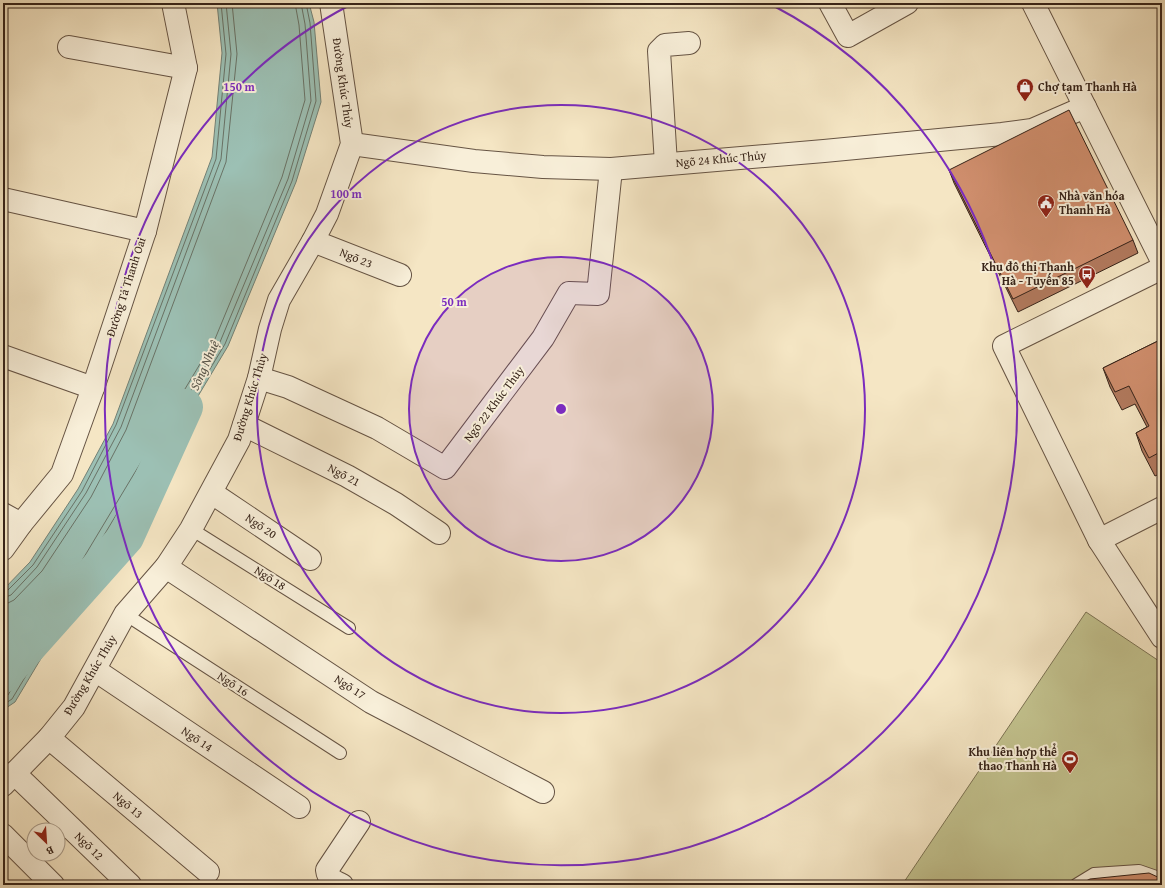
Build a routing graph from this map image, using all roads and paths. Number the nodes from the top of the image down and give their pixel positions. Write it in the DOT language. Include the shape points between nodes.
graph roads {
  1 [pos="173,3"];
  2 [pos="331,3"];
  3 [pos="830,3"];
  4 [pos="907,3"];
  5 [pos="1033,3"];
  6 [pos="689,43"];
  7 [pos="69,47"];
  8 [pos="186,68"];
  9 [pos="1085,108"];
  10 [pos="352,144"];
  11 [pos="666,164"];
  12 [pos="611,169"];
  13 [pos="3,199"];
  14 [pos="145,231"];
  15 [pos="313,241"];
  16 [pos="1162,261"];
  17 [pos="1162,268"];
  18 [pos="400,275"];
  19 [pos="3,356"];
  20 [pos="259,378"];
  21 [pos="93,388"];
  22 [pos="244,425"];
  23 [pos="212,493"];
  24 [pos="1162,508"];
  25 [pos="12,519"];
  26 [pos="191,529"];
  27 [pos="439,533"];
  28 [pos="1100,540"];
  29 [pos="3,549"];
  30 [pos="310,559"];
  31 [pos="166,567"];
  32 [pos="125,614"];
  33 [pos="349,628"];
  34 [pos="1162,637"];
  35 [pos="95,670"];
  36 [pos="49,738"];
  37 [pos="340,753"];
  38 [pos="8,779"];
  39 [pos="543,792"];
  40 [pos="298,807"];
  41 [pos="358,822"];
  42 [pos="3,835"];
  43 [pos="208,872"];
  44 [pos="1162,879"];
  45 [pos="53,885"];
  46 [pos="130,885"];
  47 [pos="342,885"];
  48 [pos="1076,885"];
  1 -- 8 [label="street, Đường Tả Thanh Oai"];
  2 -- 10 [label="street, Đường Khúc Thủy"];
  3 -- 4 [label="street" via="848,36"];
  5 -- 9 [label="street"];
  6 -- 11 [label="street" via="665,45 659,51"];
  7 -- 8 [label="street"];
  8 -- 14 [label="street, Đường Tả Thanh Oai"];
  9 -- 11 [label="street, Ngõ 24 Khúc Thủy" via="1032,130"];
  9 -- 16 [label="street"];
  10 -- 12 [label="street, Ngõ 24 Khúc Thủy" via="490,162"];
  10 -- 15 [label="street, Đường Khúc Thủy" via="327,214"];
  11 -- 12 [label="street, Ngõ 24 Khúc Thủy"];
  12 -- 20 [label="street, Ngõ 22 Khúc Thủy" via="598,294 569,293 543,338 445,468 377,428 288,387"];
  13 -- 14 [label="street"];
  14 -- 21 [label="street, Đường Tả Thanh Oai"];
  15 -- 18 [label="street, Ngõ 23"];
  15 -- 20 [label="street, Đường Khúc Thủy" via="279,300"];
  17 -- 28 [label="street" via="1004,346"];
  19 -- 21 [label="street"];
  20 -- 22 [label="street, Đường Khúc Thủy"];
  21 -- 25 [label="street, Đường Tả Thanh Oai" via="62,474"];
  22 -- 23 [label="street, Đường Khúc Thủy"];
  22 -- 27 [label="street, Ngõ 21" via="347,476 396,504"];
  23 -- 26 [label="street, Đường Khúc Thủy"];
  23 -- 30 [label="street, Ngõ 20"];
  24 -- 28 [label="street"];
  25 -- 29 [label="street, Đường Tả Thanh Oai"];
  26 -- 31 [label="street, Đường Khúc Thủy"];
  26 -- 33 [label="lane, Ngõ 18"];
  28 -- 34 [label="street"];
  31 -- 32 [label="street, Đường Khúc Thủy"];
  31 -- 39 [label="street, Ngõ 17" via="371,702"];
  32 -- 35 [label="street, Đường Khúc Thủy"];
  32 -- 37 [label="lane, Ngõ 16"];
  35 -- 36 [label="street, Đường Khúc Thủy" via="74,707"];
  35 -- 40 [label="street, Ngõ 14"];
  36 -- 38 [label="street, Đường Khúc Thủy"];
  36 -- 43 [label="street, Ngõ 13"];
  38 -- 46 [label="street, Ngõ 12"];
  41 -- 47 [label="street" via="327,870 328,876"];
  42 -- 45 [label="street"];
  44 -- 48 [label="lane" via="1140,871 1094,874"];
}
